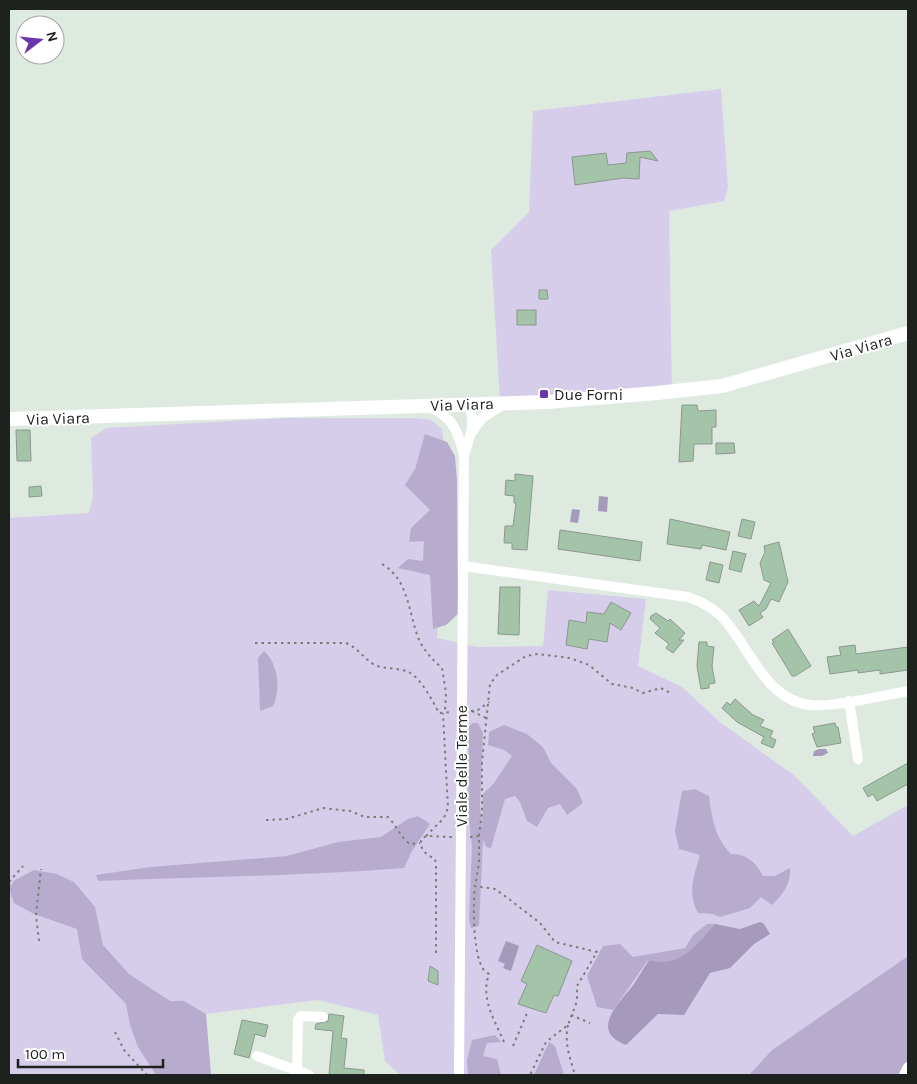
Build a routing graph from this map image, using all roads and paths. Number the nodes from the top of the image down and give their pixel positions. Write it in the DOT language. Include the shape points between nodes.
graph roads {
  1 [pos="908,333"];
  2 [pos="505,403"];
  3 [pos="464,404"];
  4 [pos="422,405"];
  5 [pos="9,419"];
  6 [pos="452,423"];
  7 [pos="471,433"];
  8 [pos="464,456"];
  9 [pos="382,564"];
  10 [pos="463,566"];
  11 [pos="255,643"];
  12 [pos="908,692"];
  13 [pos="670,693"];
  14 [pos="849,701"];
  15 [pos="489,702"];
  16 [pos="462,711"];
  17 [pos="471,711"];
  18 [pos="444,712"];
  19 [pos="454,712"];
  20 [pos="488,719"];
  21 [pos="858,759"];
  22 [pos="266,820"];
  23 [pos="479,836"];
  24 [pos="425,837"];
  25 [pos="460,837"];
  26 [pos="468,837"];
  27 [pos="420,843"];
  28 [pos="23,866"];
  29 [pos="41,869"];
  30 [pos="9,882"];
  31 [pos="475,886"];
  32 [pos="39,941"];
  33 [pos="436,953"];
  34 [pos="528,1010"];
  35 [pos="571,1015"];
  36 [pos="323,1017"];
  37 [pos="590,1023"];
  38 [pos="568,1025"];
  39 [pos="115,1032"];
  40 [pos="504,1042"];
  41 [pos="513,1046"];
  42 [pos="257,1056"];
  43 [pos="908,1068"];
  44 [pos="297,1073"];
  45 [pos="147,1075"];
  46 [pos="310,1075"];
  47 [pos="459,1075"];
  48 [pos="530,1075"];
  49 [pos="575,1075"];
  50 [pos="904,1075"];
  1 -- 2 [label="main road, Via Viara" via="722,386"];
  2 -- 3 [label="main road, Via Viara"];
  2 -- 7 [label="street, Viale delle Terme" via="482,418"];
  3 -- 4 [label="main road, Via Viara"];
  3 -- 6 [label="street"];
  3 -- 7 [label="street, Viale delle Terme" via="472,415"];
  4 -- 5 [label="main road, Via Viara"];
  4 -- 6 [label="street" via="442,412"];
  6 -- 8 [label="street, Viale delle Terme"];
  7 -- 8 [label="street, Viale delle Terme"];
  8 -- 10 [label="street, Viale delle Terme"];
  9 -- 18 [label="path" via="391,569 399,580 420,641 430,658 442,668 446,693"];
  10 -- 14 [label="street" via="688,597 706,604 721,616 765,678 788,698 808,705"];
  10 -- 47 [label="street, Viale delle Terme"];
  11 -- 18 [label="path" via="346,643 377,665 411,673 439,713"];
  12 -- 14 [label="street"];
  13 -- 15 [label="path" via="660,688 643,693 612,684 589,665 570,658 538,654 526,656 497,675 490,684"];
  14 -- 21 [label="street"];
  15 -- 17 [label="path"];
  15 -- 20 [label="path"];
  16 -- 17 [label="path"];
  17 -- 20 [label="path"];
  18 -- 19 [label="path"];
  18 -- 24 [label="path" via="448,808 444,818"];
  20 -- 23 [label="path" via="482,762"];
  22 -- 27 [label="path" via="287,819 323,808 336,808 365,816 388,817 401,837 410,844"];
  23 -- 26 [label="path"];
  23 -- 31 [label="path"];
  24 -- 25 [label="path"];
  24 -- 27 [label="path"];
  27 -- 33 [label="path" via="436,864"];
  28 -- 30 [label="path"];
  29 -- 32 [label="path" via="36,915"];
  31 -- 35 [label="path" via="495,889 540,923 555,942 597,952 578,986 577,1001"];
  31 -- 40 [label="path" via="474,915 481,967 488,974 485,985 490,1011"];
  34 -- 41 [label="path"];
  35 -- 37 [label="path"];
  35 -- 38 [label="path"];
  36 -- 44 [label="street" via="307,1015 298,1020"];
  38 -- 48 [label="path" via="546,1042"];
  38 -- 49 [label="path" via="567,1052"];
  39 -- 45 [label="path" via="124,1050"];
  42 -- 44 [label="street"];
  43 -- 50 [label="street"];
  44 -- 46 [label="street"];
}
